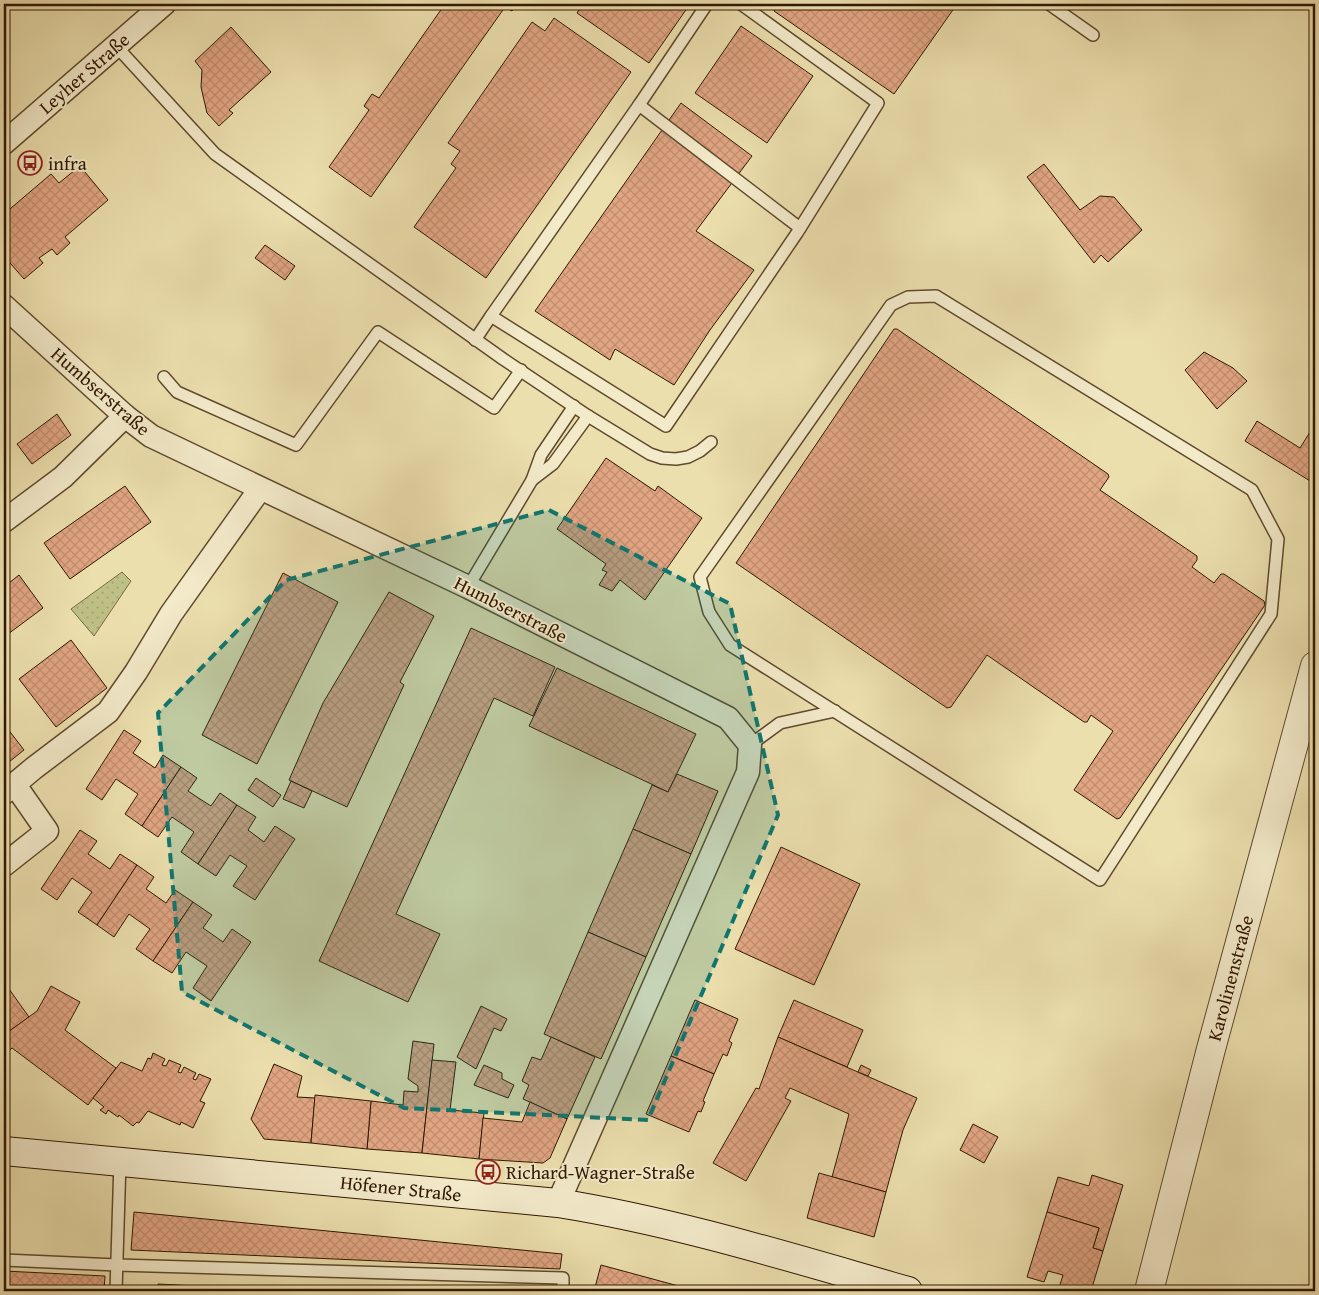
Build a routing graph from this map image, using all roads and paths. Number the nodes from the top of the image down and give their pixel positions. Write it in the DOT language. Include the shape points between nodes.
graph roads {
  1 [pos="164,4"];
  2 [pos="707,4"];
  3 [pos="741,4"];
  4 [pos="1049,4"];
  5 [pos="1093,35"];
  6 [pos="116,46"];
  7 [pos="639,105"];
  8 [pos="4,143"];
  9 [pos="800,228"];
  10 [pos="4,306"];
  11 [pos="491,316"];
  12 [pos="476,340"];
  13 [pos="521,370"];
  14 [pos="164,377"];
  15 [pos="574,406"];
  16 [pos="125,416"];
  17 [pos="588,416"];
  18 [pos="711,442"];
  19 [pos="532,480"];
  20 [pos="260,489"];
  21 [pos="4,521"];
  22 [pos="468,587"];
  23 [pos="1315,666"];
  24 [pos="834,711"];
  25 [pos="750,745"];
  26 [pos="9,789"];
  27 [pos="4,865"];
  28 [pos="4,1151"];
  29 [pos="120,1161"];
  30 [pos="558,1203"];
  31 [pos="4,1260"];
  32 [pos="117,1265"];
  33 [pos="116,1291"];
  34 [pos="563,1291"];
  35 [pos="908,1291"];
  36 [pos="1149,1291"];
  1 -- 6 [label="street, Leyher Straße"];
  2 -- 7 [label="lane"];
  3 -- 9 [label="lane" via="878,103"];
  4 -- 5 [label="lane"];
  6 -- 8 [label="street, Leyher Straße"];
  6 -- 12 [label="lane" via="215,154"];
  7 -- 9 [label="lane"];
  7 -- 11 [label="lane"];
  9 -- 11 [label="lane" via="666,426"];
  10 -- 16 [label="street, Humbserstraße"];
  11 -- 12 [label="lane"];
  12 -- 13 [label="lane"];
  13 -- 14 [label="lane" via="494,408 378,332 296,445 177,392"];
  13 -- 15 [label="lane"];
  15 -- 17 [label="lane"];
  15 -- 19 [label="lane" via="541,455"];
  16 -- 20 [label="street, Humbserstraße" via="151,436"];
  16 -- 21 [label="street" via="63,477"];
  17 -- 18 [label="lane" via="662,458 688,457"];
  17 -- 19 [label="lane" via="553,464"];
  19 -- 22 [label="lane"];
  20 -- 22 [label="street, Humbserstraße"];
  20 -- 26 [label="street" via="171,614 108,712"];
  22 -- 25 [label="street, Humbserstraße" via="728,718"];
  23 -- 36 [label="main road, Karolinenstraße"];
  24 -- 24 [label="lane" via="1100,880 1272,614 1278,539 1252,490 936,296 908,297 891,305 700,576 709,612 730,645"];
  24 -- 25 [label="lane" via="780,722"];
  25 -- 30 [label="street" via="748,772"];
  26 -- 27 [label="street" via="47,831"];
  28 -- 29 [label="main road, Höfener Straße"];
  29 -- 30 [label="main road, Höfener Straße"];
  29 -- 32 [label="lane"];
  30 -- 35 [label="main road, Höfener Straße" via="668,1225"];
  31 -- 32 [label="lane"];
  32 -- 33 [label="lane"];
  32 -- 34 [label="lane" via="563,1278"];
}
